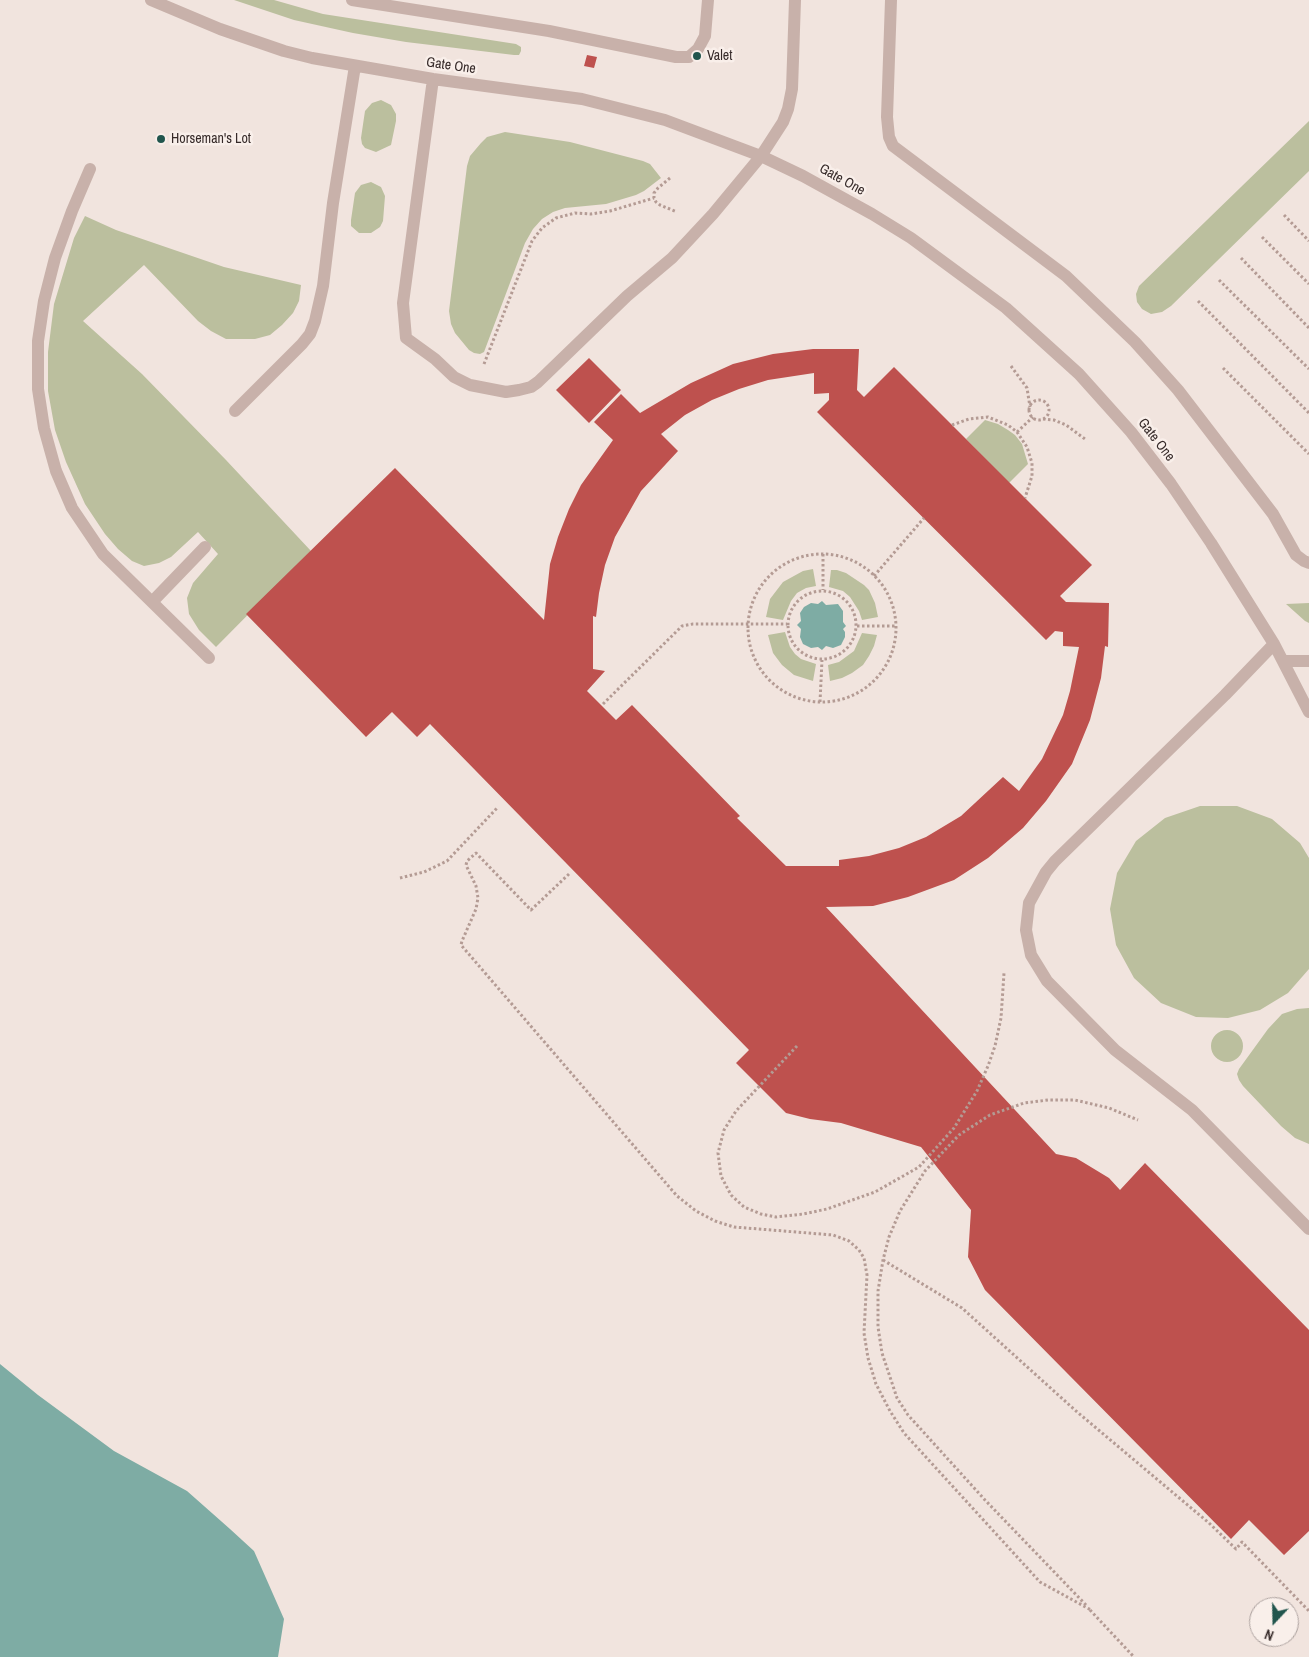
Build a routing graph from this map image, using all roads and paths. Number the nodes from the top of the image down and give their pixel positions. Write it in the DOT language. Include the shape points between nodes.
graph roads {
  1 [pos="151,0"];
  2 [pos="352,0"];
  3 [pos="708,0"];
  4 [pos="795,0"];
  5 [pos="891,0"];
  6 [pos="354,66"];
  7 [pos="433,79"];
  8 [pos="761,156"];
  9 [pos="90,169"];
  10 [pos="670,178"];
  11 [pos="654,198"];
  12 [pos="677,212"];
  13 [pos="1284,215"];
  14 [pos="1262,237"];
  15 [pos="1309,241"];
  16 [pos="1241,258"];
  17 [pos="1220,280"];
  18 [pos="1309,284"];
  19 [pos="1198,301"];
  20 [pos="1309,328"];
  21 [pos="484,364"];
  22 [pos="1011,366"];
  23 [pos="1223,368"];
  24 [pos="1309,369"];
  25 [pos="1030,408"];
  26 [pos="235,411"];
  27 [pos="1309,413"];
  28 [pos="1032,417"];
  29 [pos="1043,419"];
  30 [pos="952,425"];
  31 [pos="1017,432"];
  32 [pos="1085,440"];
  33 [pos="1309,454"];
  34 [pos="1025,498"];
  35 [pos="924,518"];
  36 [pos="205,547"];
  37 [pos="822,554"];
  38 [pos="1309,563"];
  39 [pos="874,576"];
  40 [pos="823,590"];
  41 [pos="152,602"];
  42 [pos="788,624"];
  43 [pos="748,625"];
  44 [pos="856,626"];
  45 [pos="896,626"];
  46 [pos="1274,644"];
  47 [pos="209,658"];
  48 [pos="822,660"];
  49 [pos="1284,661"];
  50 [pos="1309,661"];
  51 [pos="820,702"];
  52 [pos="602,704"];
  53 [pos="1309,712"];
  54 [pos="498,807"];
  55 [pos="569,874"];
  56 [pos="400,878"];
  57 [pos="1004,973"];
  58 [pos="797,1046"];
  59 [pos="1138,1120"];
  60 [pos="1309,1229"];
  61 [pos="883,1260"];
  62 [pos="1090,1610"];
  63 [pos="1309,1611"];
  64 [pos="1134,1657"];
  1 -- 6 [label="street, Gate One" via="284,51"];
  2 -- 3 [label="street" via="689,57 705,36"];
  4 -- 8 [label="street" via="792,89 788,109"];
  5 -- 38 [label="street" via="887,117 892,146 1066,276 1135,342 1178,390 1273,514 1296,555"];
  6 -- 7 [label="street, Gate One"];
  6 -- 26 [label="street" via="323,286 315,321 302,344"];
  7 -- 8 [label="street, Gate One" via="591,102 665,120"];
  7 -- 8 [label="street" via="403,303 406,338 454,378 470,386 506,392 531,387 538,382 627,296 672,258"];
  8 -- 46 [label="street, Gate One" via="803,176 911,238 1006,308 1064,360 1151,457 1206,534"];
  9 -- 41 [label="street" via="55,258 44,301 38,341 38,390 56,471 72,508 103,554"];
  10 -- 11 [label="path" via="654,193"];
  11 -- 12 [label="path" via="660,205"];
  11 -- 21 [label="path" via="610,211 556,218 542,228 532,241"];
  13 -- 15 [label="path"];
  14 -- 18 [label="path"];
  16 -- 20 [label="path"];
  17 -- 24 [label="path"];
  19 -- 27 [label="path"];
  22 -- 25 [label="path" via="1027,388"];
  23 -- 33 [label="path"];
  25 -- 28 [label="path"];
  25 -- 29 [label="path" via="1037,401 1048,402 1049,412"];
  28 -- 29 [label="path"];
  28 -- 31 [label="path"];
  29 -- 32 [label="path" via="1066,424"];
  30 -- 31 [label="path" via="988,417"];
  31 -- 34 [label="path" via="1032,463 1032,476"];
  35 -- 39 [label="path"];
  36 -- 41 [label="street"];
  37 -- 39 [label="path" via="852,560"];
  37 -- 40 [label="path"];
  37 -- 43 [label="path" via="795,559 764,581 754,597"];
  39 -- 45 [label="path" via="889,596"];
  40 -- 42 [label="path" via="812,592 794,604"];
  40 -- 44 [label="path" via="845,599 853,608"];
  41 -- 47 [label="street"];
  42 -- 43 [label="path"];
  42 -- 48 [label="path" via="794,645 811,658"];
  43 -- 51 [label="path" via="752,653 774,685 804,700"];
  43 -- 52 [label="path" via="682,626"];
  44 -- 45 [label="path"];
  44 -- 48 [label="path" via="853,643 845,652"];
  45 -- 51 [label="path" via="889,661 880,675 853,695"];
  46 -- 49 [label="street, Gate One"];
  46 -- 60 [label="street" via="1055,861 1029,902 1026,930 1031,955 1047,981 1115,1050 1192,1110"];
  48 -- 51 [label="path"];
  49 -- 50 [label="street"];
  49 -- 53 [label="street, Gate One"];
  54 -- 56 [label="path" via="447,861 424,872"];
  55 -- 62 [label="path" via="531,910 476,853 466,861 466,865 478,898 462,945 677,1196 696,1211 734,1228 833,1235 849,1241 859,1250 867,1275 864,1333 868,1358 876,1384 904,1433 1040,1582"];
  57 -- 58 [label="path" via="1002,1018 988,1066 954,1128 919,1167 876,1192 827,1209 776,1217 744,1207 731,1195 721,1176 718,1153 724,1130 736,1111"];
  59 -- 61 [label="path" via="1109,1108 1075,1100 1024,1103 990,1115 959,1135 925,1171 900,1211"];
  61 -- 62 [label="path" via="878,1292 878,1327 882,1353 897,1398 908,1415 985,1500"];
  61 -- 63 [label="path" via="962,1308 1236,1548 1242,1542"];
  62 -- 64 [label="path"];
}
